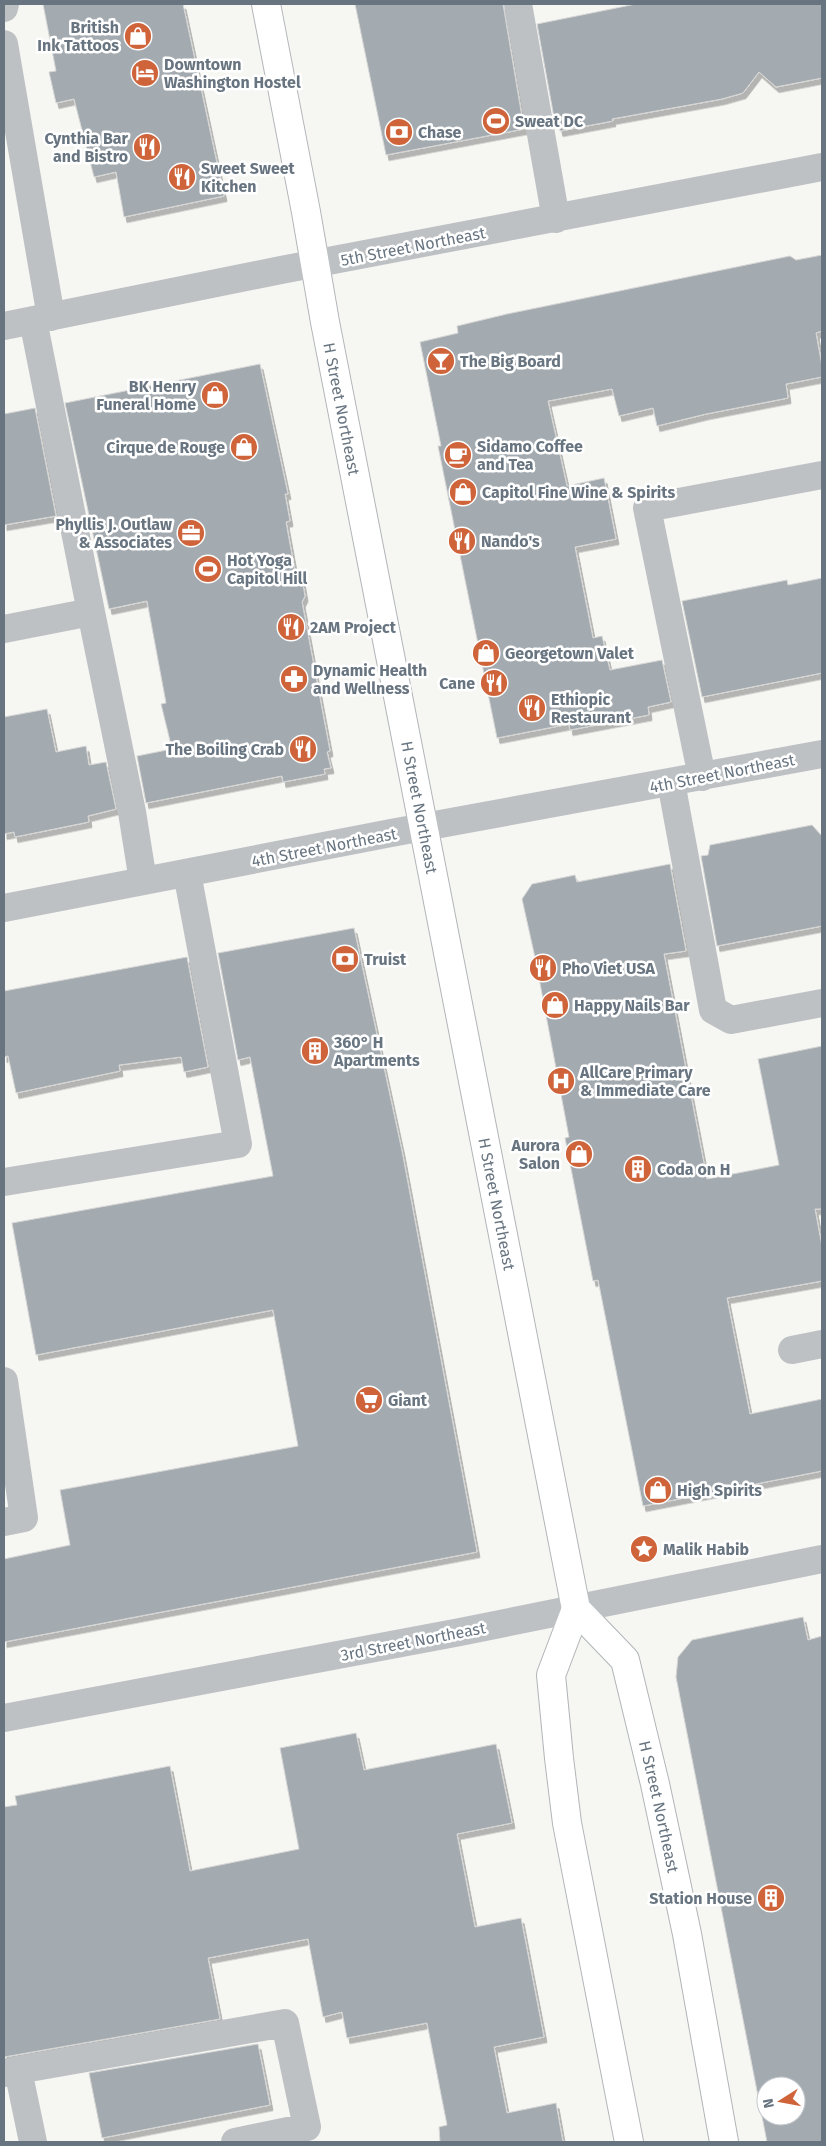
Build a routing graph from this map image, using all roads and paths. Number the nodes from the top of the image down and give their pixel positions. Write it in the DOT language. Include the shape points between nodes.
graph roads {
  1 [pos="5,4"];
  2 [pos="266,4"];
  3 [pos="518,4"];
  4 [pos="4,8"];
  5 [pos="4,44"];
  6 [pos="822,167"];
  7 [pos="556,219"];
  8 [pos="316,264"];
  9 [pos="42,318"];
  10 [pos="4,326"];
  11 [pos="822,475"];
  12 [pos="91,612"];
  13 [pos="4,629"];
  14 [pos="822,754"];
  15 [pos="702,777"];
  16 [pos="671,782"];
  17 [pos="424,829"];
  18 [pos="187,872"];
  19 [pos="144,881"];
  20 [pos="4,908"];
  21 [pos="822,1003"];
  22 [pos="4,1182"];
  23 [pos="822,1344"];
  24 [pos="792,1350"];
  25 [pos="4,1381"];
  26 [pos="4,1522"];
  27 [pos="822,1559"];
  28 [pos="576,1609"];
  29 [pos="4,1718"];
  30 [pos="11,2072"];
  31 [pos="33,2142"];
  32 [pos="235,2142"];
  33 [pos="629,2142"];
  34 [pos="724,2142"];
  1 -- 4 [label="street"];
  2 -- 8 [label="main road, H Street Northeast"];
  3 -- 7 [label="street"];
  5 -- 9 [label="street"];
  6 -- 7 [label="street, 5th Street Northeast"];
  7 -- 8 [label="street, 5th Street Northeast"];
  8 -- 9 [label="street, 5th Street Northeast"];
  8 -- 17 [label="main road, H Street Northeast"];
  9 -- 10 [label="street, 5th Street Northeast"];
  9 -- 12 [label="street"];
  11 -- 15 [label="street" via="647,508"];
  12 -- 13 [label="street"];
  12 -- 19 [label="street"];
  14 -- 15 [label="street, 4th Street Northeast"];
  15 -- 16 [label="street, 4th Street Northeast"];
  16 -- 17 [label="street, 4th Street Northeast"];
  16 -- 21 [label="street" via="713,1010 731,1020"];
  17 -- 18 [label="street, 4th Street Northeast"];
  17 -- 28 [label="main road, H Street Northeast"];
  18 -- 19 [label="street, 4th Street Northeast"];
  18 -- 22 [label="street" via="238,1144"];
  19 -- 20 [label="street, 4th Street Northeast"];
  23 -- 24 [label="street"];
  25 -- 26 [label="street" via="24,1518"];
  27 -- 28 [label="street, 3rd Street Northeast"];
  28 -- 29 [label="street, 3rd Street Northeast"];
  28 -- 33 [label="main road" via="551,1676 567,1823"];
  28 -- 34 [label="main road, H Street Northeast" via="625,1660 687,1934"];
  30 -- 31 [label="street"];
  30 -- 32 [label="street" via="285,2023 307,2127"];
}
